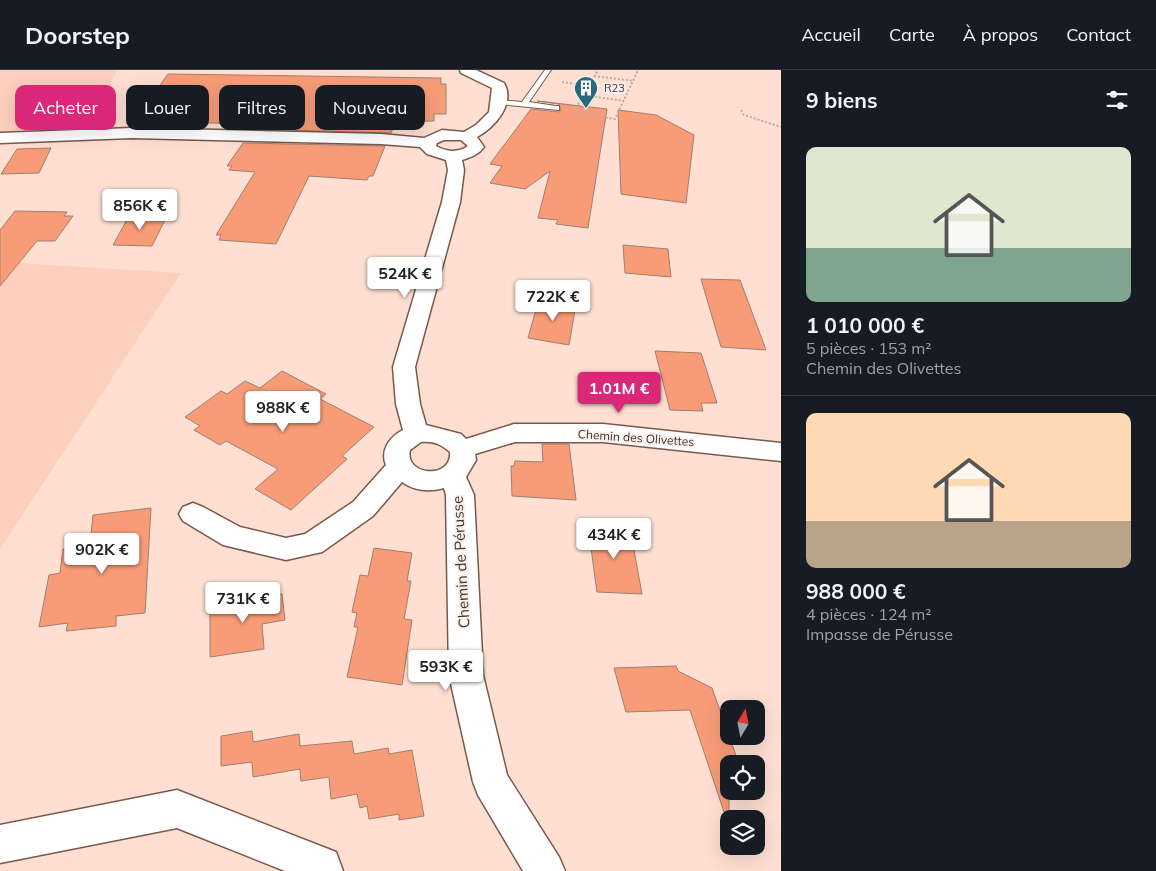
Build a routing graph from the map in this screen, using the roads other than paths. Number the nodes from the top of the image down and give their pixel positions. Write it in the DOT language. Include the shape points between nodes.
graph roads {
  1 [pos="466,70"];
  2 [pos="548,70"];
  3 [pos="499,102"];
  4 [pos="524,104"];
  5 [pos="556,108"];
  6 [pos="466,137"];
  7 [pos="0,138"];
  8 [pos="428,143"];
  9 [pos="453,156"];
  10 [pos="416,434"];
  11 [pos="781,452"];
  12 [pos="457,462"];
  13 [pos="400,467"];
  14 [pos="193,514"];
  15 [pos="0,844"];
  16 [pos="323,871"];
  17 [pos="545,871"];
  1 -- 3 [label="street" via="499,86"];
  2 -- 4 [label="lane"];
  3 -- 4 [label="lane"];
  3 -- 6 [label="street" via="486,127"];
  4 -- 5 [label="lane"];
  6 -- 8 [label="street" via="442,136"];
  6 -- 9 [label="street" via="476,147 468,153"];
  7 -- 8 [label="street" via="132,133"];
  8 -- 9 [label="street" via="436,153"];
  9 -- 10 [label="street" via="456,170 451,202 404,368 408,404"];
  10 -- 12 [label="street" via="447,436 456,442"];
  10 -- 13 [label="street" via="406,439 397,451"];
  11 -- 12 [label="street, Chemin des Olivettes" via="603,433 514,433"];
  12 -- 13 [label="street" via="442,480 417,479"];
  12 -- 17 [label="street, Chemin de Pérusse" via="466,675 490,782"];
  13 -- 14 [label="street" via="362,509 312,544 286,549 233,537"];
  15 -- 16 [label="street" via="177,809 322,866"];
}
